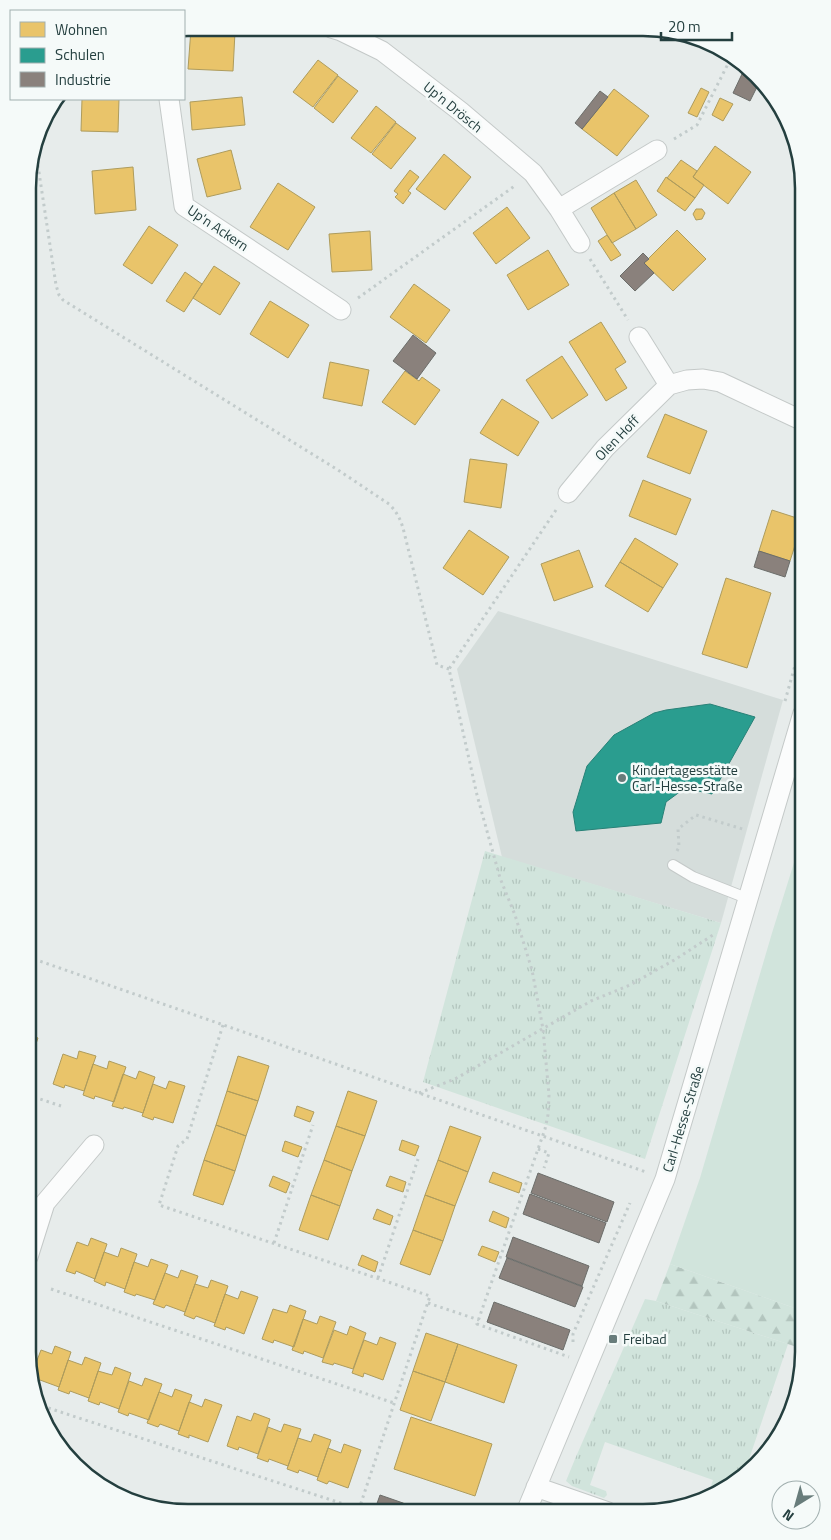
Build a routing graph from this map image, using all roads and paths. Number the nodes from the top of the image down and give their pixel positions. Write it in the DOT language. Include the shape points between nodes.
graph roads {
  1 [pos="351,36"];
  2 [pos="728,63"];
  3 [pos="169,100"];
  4 [pos="657,150"];
  5 [pos="38,167"];
  6 [pos="532,173"];
  7 [pos="559,209"];
  8 [pos="580,243"];
  9 [pos="341,310"];
  10 [pos="639,337"];
  11 [pos="669,385"];
  12 [pos="795,417"];
  13 [pos="568,493"];
  14 [pos="449,669"];
  15 [pos="795,742"];
  16 [pos="746,830"];
  17 [pos="673,865"];
  18 [pos="749,899"];
  19 [pos="716,932"];
  20 [pos="36,960"];
  21 [pos="223,1025"];
  22 [pos="543,1029"];
  23 [pos="419,1093"];
  24 [pos="36,1098"];
  25 [pos="61,1106"];
  26 [pos="314,1125"];
  27 [pos="543,1136"];
  28 [pos="94,1145"];
  29 [pos="538,1149"];
  30 [pos="418,1159"];
  31 [pos="544,1168"];
  32 [pos="644,1179"];
  33 [pos="632,1199"];
  34 [pos="36,1232"];
  35 [pos="274,1243"];
  36 [pos="378,1278"];
  37 [pos="51,1289"];
  38 [pos="428,1303"];
  39 [pos="479,1320"];
  40 [pos="573,1346"];
  41 [pos="571,1351"];
  42 [pos="394,1403"];
  43 [pos="47,1408"];
  44 [pos="536,1487"];
  45 [pos="340,1504"];
  46 [pos="360,1504"];
  47 [pos="529,1504"];
  48 [pos="585,1504"];
  1 -- 6 [label="street, Up'n Drösch" via="382,51 460,111"];
  2 -- 4 [label="path" via="697,125"];
  3 -- 9 [label="street, Up'n Ackern" via="184,206"];
  4 -- 7 [label="street"];
  5 -- 14 [label="path" via="56,285 63,300 389,504 401,521 437,665"];
  6 -- 7 [label="street, Up'n Drösch"];
  6 -- 9 [label="path"];
  7 -- 8 [label="street, Up'n Drösch"];
  8 -- 10 [label="path"];
  10 -- 11 [label="street"];
  11 -- 12 [label="street" via="703,379 720,382"];
  11 -- 13 [label="street, Olen Hoff" via="605,448"];
  13 -- 14 [label="path"];
  14 -- 22 [label="path" via="477,795 500,878 532,970"];
  15 -- 18 [label="street, Carl-Hesse-Straße"];
  16 -- 17 [label="path" via="696,816 678,829 679,847"];
  17 -- 18 [label="lane" via="693,877"];
  18 -- 44 [label="street, Carl-Hesse-Straße" via="665,1179"];
  19 -- 22 [label="path" via="630,986 591,1001"];
  20 -- 21 [label="path"];
  21 -- 23 [label="path"];
  21 -- 35 [label="path" via="187,1139 178,1146 159,1205"];
  22 -- 23 [label="path" via="455,1079"];
  22 -- 27 [label="path" via="549,1095"];
  23 -- 27 [label="path"];
  24 -- 25 [label="path"];
  26 -- 35 [label="path"];
  27 -- 29 [label="path"];
  27 -- 32 [label="path" via="646,1172"];
  28 -- 34 [label="street" via="45,1203"];
  29 -- 31 [label="path" via="549,1152"];
  29 -- 39 [label="path"];
  30 -- 36 [label="path"];
  33 -- 40 [label="path" via="573,1334"];
  35 -- 36 [label="path"];
  36 -- 38 [label="path" via="430,1296"];
  37 -- 42 [label="path"];
  38 -- 39 [label="path"];
  38 -- 42 [label="path"];
  39 -- 41 [label="path" via="477,1324 569,1357"];
  42 -- 46 [label="path"];
  43 -- 45 [label="path"];
  44 -- 47 [label="street, Carl-Hesse-Straße"];
  44 -- 48 [label="street"];
}
